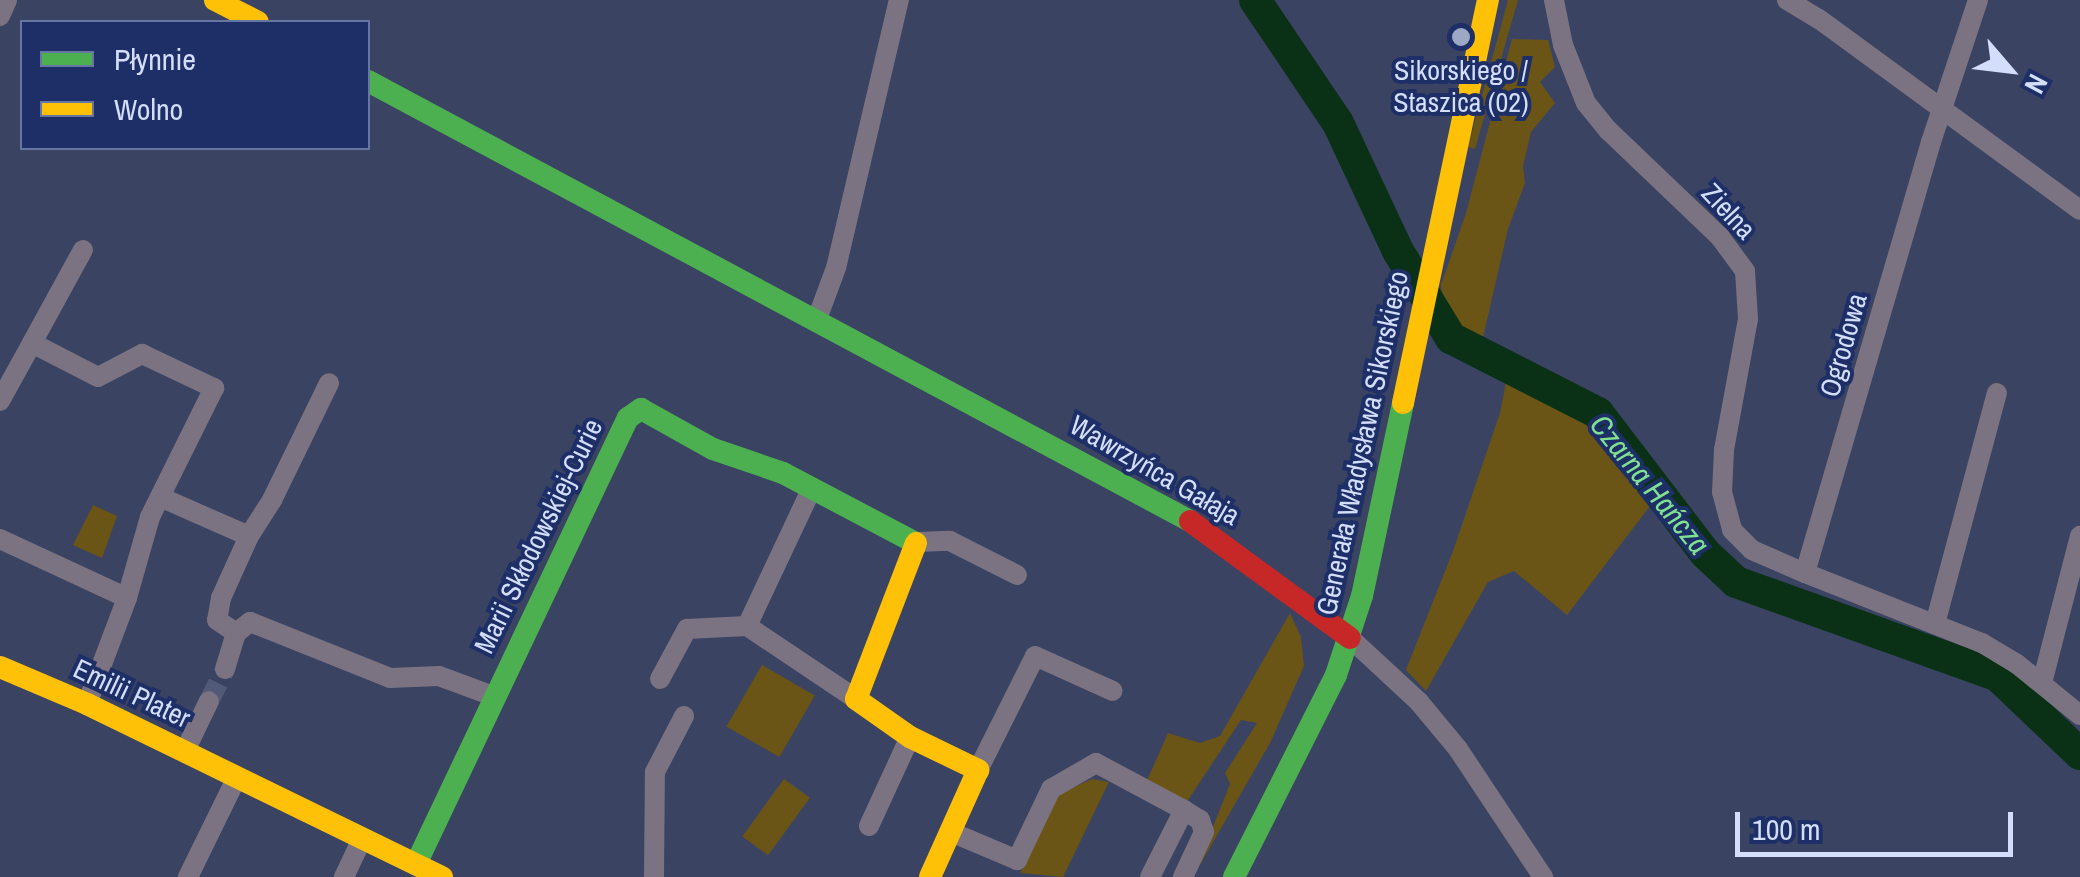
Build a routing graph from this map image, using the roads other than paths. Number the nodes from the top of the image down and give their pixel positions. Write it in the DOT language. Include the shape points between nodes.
graph roads {
  1 [pos="7,0"];
  2 [pos="216,0"];
  3 [pos="899,0"];
  4 [pos="1488,0"];
  5 [pos="1554,0"];
  6 [pos="1787,0"];
  7 [pos="1978,0"];
  8 [pos="0,16"];
  9 [pos="254,20"];
  10 [pos="370,82"];
  11 [pos="1942,111"];
  12 [pos="2080,210"];
  13 [pos="83,250"];
  14 [pos="817,319"];
  15 [pos="32,343"];
  16 [pos="329,384"];
  17 [pos="1997,393"];
  18 [pos="0,401"];
  19 [pos="810,490"];
  20 [pos="160,497"];
  21 [pos="249,536"];
  22 [pos="2080,536"];
  23 [pos="0,539"];
  24 [pos="916,542"];
  25 [pos="1805,573"];
  26 [pos="1017,575"];
  27 [pos="126,598"];
  28 [pos="1935,624"];
  29 [pos="747,626"];
  30 [pos="236,633"];
  31 [pos="1350,638"];
  32 [pos="0,667"];
  33 [pos="224,669"];
  34 [pos="660,679"];
  35 [pos="2042,683"];
  36 [pos="1113,691"];
  37 [pos="494,696"];
  38 [pos="856,699"];
  39 [pos="209,701"];
  40 [pos="88,704"];
  41 [pos="2080,715"];
  42 [pos="684,716"];
  43 [pos="910,737"];
  44 [pos="185,752"];
  45 [pos="978,770"];
  46 [pos="238,777"];
  47 [pos="1184,810"];
  48 [pos="869,826"];
  49 [pos="951,832"];
  50 [pos="362,839"];
  51 [pos="416,864"];
  52 [pos="1539,871"];
  53 [pos="188,877"];
  54 [pos="344,877"];
  55 [pos="442,877"];
  56 [pos="654,877"];
  57 [pos="930,877"];
  58 [pos="1150,877"];
  59 [pos="1183,877"];
  60 [pos="1234,877"];
  1 -- 8 [label="street"];
  2 -- 9 [label="street"];
  3 -- 14 [label="street" via="836,268"];
  4 -- 31 [label="street, Generała Władysława Sikorskiego"];
  5 -- 25 [label="street, Zielna" via="1586,103 1720,236 1745,272 1748,319 1722,492 1732,530 1752,550"];
  6 -- 11 [label="street"];
  7 -- 11 [label="street, Ogrodowa"];
  10 -- 14 [label="street, Wawrzyńca Gałaja"];
  11 -- 12 [label="street"];
  11 -- 25 [label="street, Ogrodowa"];
  13 -- 15 [label="street"];
  14 -- 31 [label="street, Wawrzyńca Gałaja" via="1208,531"];
  15 -- 18 [label="street"];
  15 -- 20 [label="street" via="98,378 142,354 214,388"];
  16 -- 21 [label="street"];
  17 -- 28 [label="street"];
  19 -- 24 [label="street, Marii Skłodowskiej-Curie"];
  19 -- 29 [label="street"];
  19 -- 37 [label="street, Marii Skłodowskiej-Curie" via="783,473 712,449 641,409 628,418"];
  20 -- 21 [label="street"];
  20 -- 27 [label="street"];
  21 -- 30 [label="street" via="217,620"];
  22 -- 35 [label="street"];
  23 -- 27 [label="street"];
  24 -- 26 [label="street, Marii Skłodowskiej-Curie" via="950,541"];
  24 -- 38 [label="street"];
  25 -- 28 [label="street"];
  27 -- 40 [label="street"];
  28 -- 35 [label="street" via="1982,643"];
  29 -- 34 [label="street" via="687,628"];
  29 -- 38 [label="street"];
  30 -- 33 [label="street"];
  30 -- 37 [label="street" via="250,622 390,678 439,676"];
  31 -- 52 [label="street, Wawrzyńca Gałaja" via="1458,749"];
  31 -- 60 [label="street, Generała Władysława Sikorskiego" via="1312,728"];
  32 -- 40 [label="street, Emilii Plater"];
  35 -- 41 [label="street"];
  36 -- 45 [label="street" via="1035,656"];
  37 -- 51 [label="street, Marii Skłodowskiej-Curie"];
  38 -- 43 [label="street"];
  39 -- 44 [label="street"];
  40 -- 44 [label="street, Emilii Plater"];
  42 -- 56 [label="street" via="677,743 655,772"];
  43 -- 45 [label="street"];
  43 -- 48 [label="street"];
  44 -- 46 [label="street, Emilii Plater"];
  45 -- 49 [label="street"];
  46 -- 50 [label="street, Emilii Plater"];
  46 -- 53 [label="street"];
  47 -- 49 [label="street" via="1096,763 1051,789 1018,860"];
  47 -- 58 [label="street"];
  47 -- 59 [label="street" via="1200,820 1204,832"];
  49 -- 57 [label="street"];
  50 -- 51 [label="street, Emilii Plater"];
  50 -- 54 [label="street"];
  51 -- 55 [label="street, Emilii Plater"];
}
